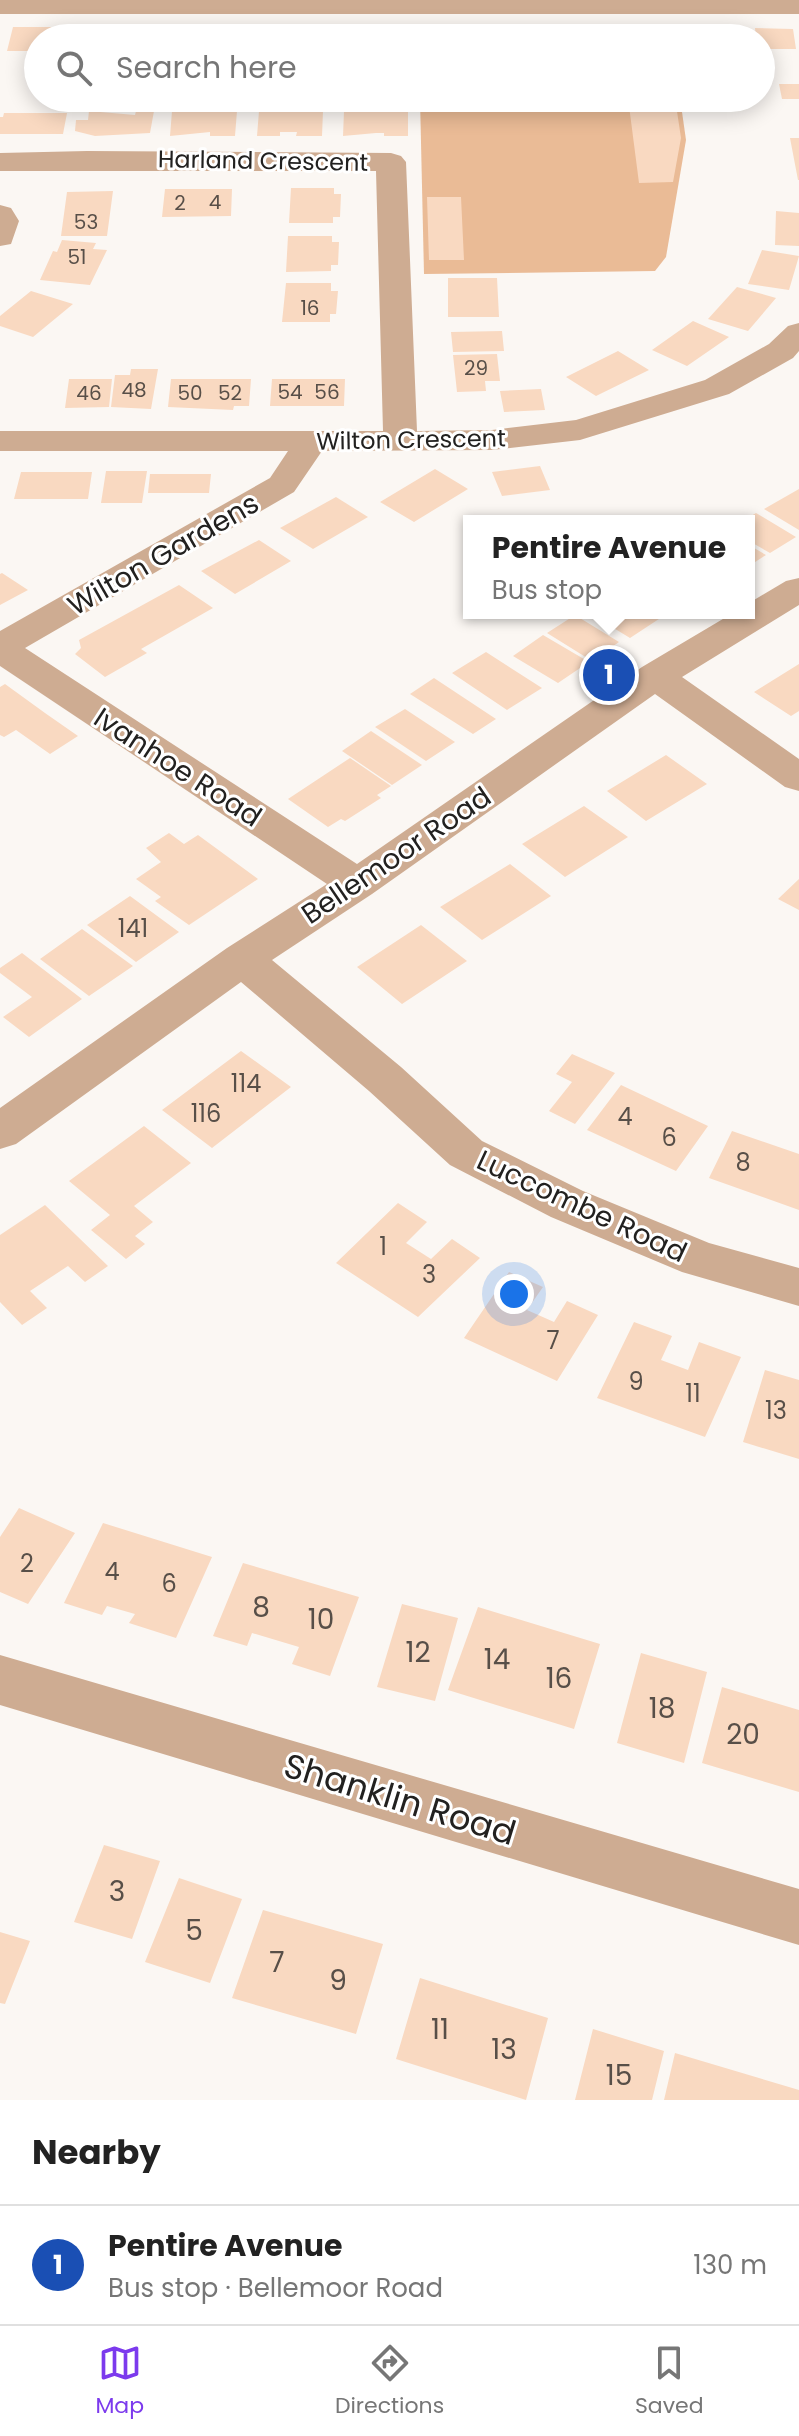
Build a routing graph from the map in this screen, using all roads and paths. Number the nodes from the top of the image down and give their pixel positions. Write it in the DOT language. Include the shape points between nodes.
graph roads {
  1 [pos="578,3"];
  2 [pos="263,4"];
  3 [pos="0,6"];
  4 [pos="799,6"];
  5 [pos="0,162"];
  6 [pos="0,214"];
  7 [pos="0,237"];
  8 [pos="799,333"];
  9 [pos="0,441"];
  10 [pos="400,441"];
  11 [pos="304,442"];
  12 [pos="799,589"];
  13 [pos="755,616"];
  14 [pos="749,619"];
  15 [pos="0,648"];
  16 [pos="655,676"];
  17 [pos="799,778"];
  18 [pos="357,884"];
  19 [pos="242,959"];
  20 [pos="0,1132"];
  21 [pos="799,1287"];
  22 [pos="0,1680"];
  23 [pos="799,1917"];
  1 -- 2 [label="street"];
  1 -- 4 [label="street"];
  2 -- 3 [label="street"];
  5 -- 10 [label="street, Harland Crescent" via="391,162"];
  6 -- 7 [label="street"];
  8 -- 10 [label="street, Wilton Crescent" via="781,351 717,387 580,430 492,440"];
  9 -- 11 [label="street, Wilton Crescent"];
  10 -- 11 [label="street, Wilton Crescent"];
  11 -- 15 [label="street, Wilton Gardens" via="305,455 282,485"];
  12 -- 13 [label="street, Bellemoor Road"];
  14 -- 16 [label="street, Bellemoor Road"];
  15 -- 18 [label="street, Ivanhoe Road"];
  16 -- 17 [label="street"];
  16 -- 18 [label="street, Bellemoor Road"];
  18 -- 19 [label="street, Bellemoor Road"];
  19 -- 20 [label="street, Bellemoor Road"];
  19 -- 21 [label="street, Luccombe Road" via="466,1153 567,1204 699,1259"];
  22 -- 23 [label="street, Shanklin Road"];
}
